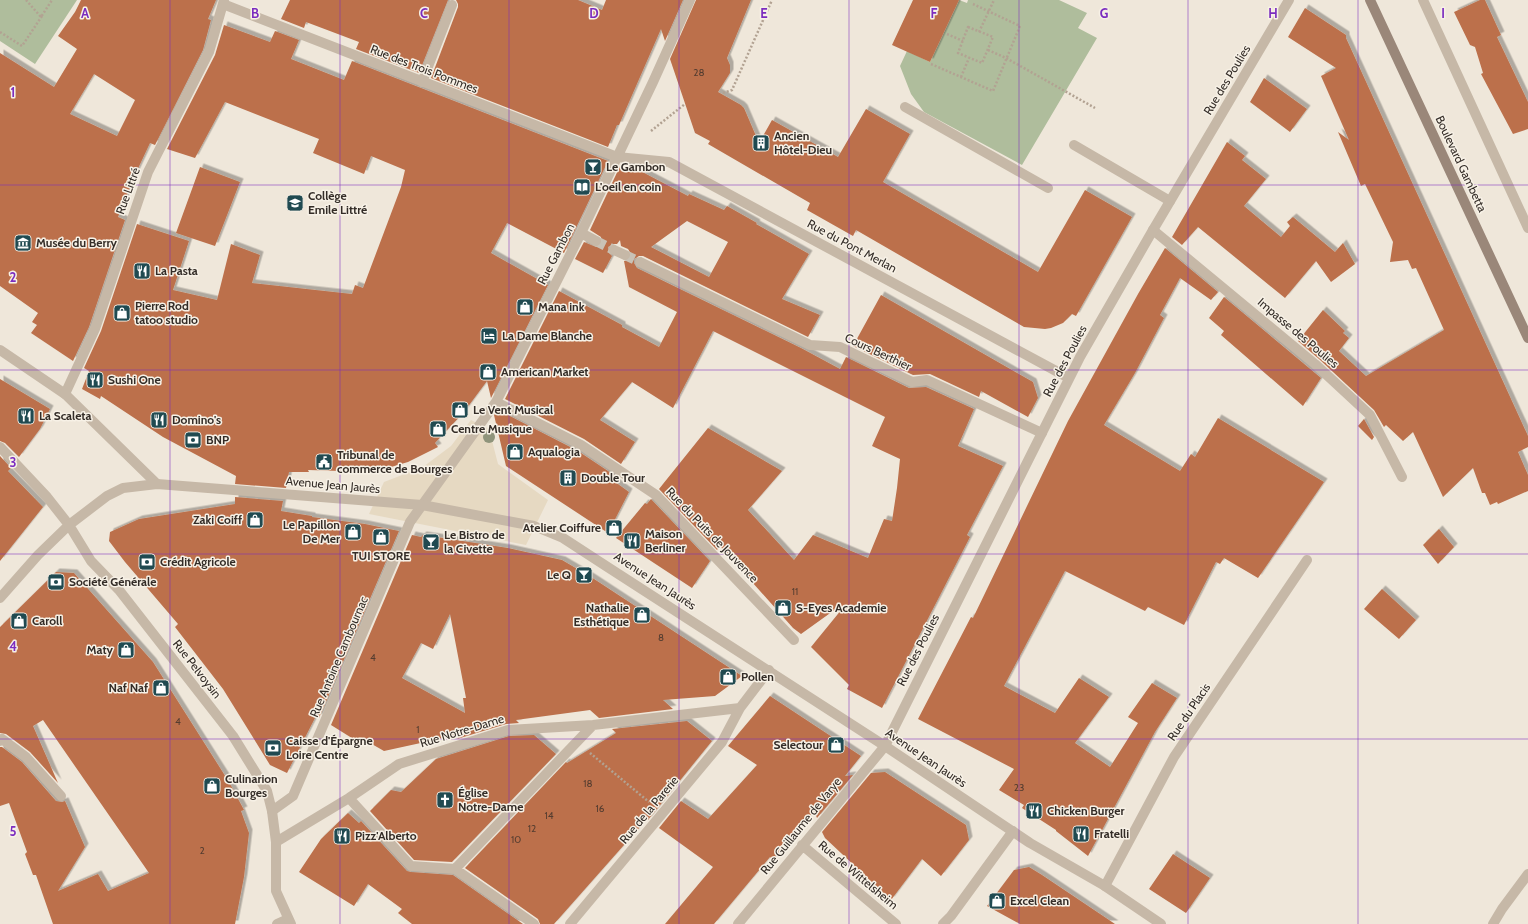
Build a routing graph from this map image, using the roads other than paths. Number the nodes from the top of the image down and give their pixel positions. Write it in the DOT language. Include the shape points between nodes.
graph roads {
  1 [pos="690,0"];
  2 [pos="1289,0"];
  3 [pos="1370,0"];
  4 [pos="1423,0"];
  5 [pos="223,2"];
  6 [pos="452,5"];
  7 [pos="422,82"];
  8 [pos="905,107"];
  9 [pos="1074,145"];
  10 [pos="617,157"];
  11 [pos="1048,188"];
  12 [pos="1170,201"];
  13 [pos="1528,228"];
  14 [pos="1153,230"];
  15 [pos="581,233"];
  16 [pos="596,240"];
  17 [pos="614,250"];
  18 [pos="625,255"];
  19 [pos="640,262"];
  20 [pos="1528,338"];
  21 [pos="0,350"];
  22 [pos="1069,378"];
  23 [pos="65,394"];
  24 [pos="496,402"];
  25 [pos="1042,433"];
  26 [pos="0,447"];
  27 [pos="1402,477"];
  28 [pos="157,484"];
  29 [pos="422,505"];
  30 [pos="69,525"];
  31 [pos="1307,560"];
  32 [pos="0,598"];
  33 [pos="794,640"];
  34 [pos="769,670"];
  35 [pos="740,708"];
  36 [pos="593,724"];
  37 [pos="0,741"];
  38 [pos="885,746"];
  39 [pos="61,796"];
  40 [pos="349,798"];
  41 [pos="272,811"];
  42 [pos="1013,831"];
  43 [pos="276,842"];
  44 [pos="802,845"];
  45 [pos="454,869"];
  46 [pos="1528,874"];
  47 [pos="1105,886"];
  48 [pos="289,922"];
  49 [pos="277,924"];
  50 [pos="534,924"];
  51 [pos="570,924"];
  52 [pos="738,924"];
  53 [pos="896,924"];
  54 [pos="943,924"];
  55 [pos="1161,924"];
  56 [pos="1494,924"];
  1 -- 10 [label="street, Rue Gambon"];
  2 -- 12 [label="street, Rue des Poulies"];
  3 -- 20 [label="main road, Boulevard Gambetta"];
  4 -- 13 [label="street"];
  5 -- 7 [label="street, Rue des Trois Pommes"];
  5 -- 23 [label="street, Rue Littré" via="209,52 148,172 95,329"];
  6 -- 7 [label="street"];
  7 -- 10 [label="street, Rue des Trois Pommes"];
  8 -- 11 [label="street"];
  9 -- 12 [label="street"];
  10 -- 15 [label="street, Rue Gambon"];
  10 -- 22 [label="street, Rue du Pont Merlan" via="669,162"];
  12 -- 14 [label="street, Rue des Poulies"];
  14 -- 22 [label="street, Rue des Poulies"];
  14 -- 27 [label="street, Impasse des Poulies" via="1315,364 1370,415"];
  15 -- 16 [label="street"];
  15 -- 24 [label="street, Rue Gambon"];
  17 -- 18 [label="street"];
  19 -- 25 [label="street, Cours Berthier" via="810,345 840,347 912,382 927,380"];
  21 -- 23 [label="street"];
  22 -- 25 [label="street, Rue des Poulies"];
  23 -- 28 [label="street"];
  24 -- 29 [label="street, Rue Gambon"];
  24 -- 33 [label="street, Rue du Puits de Jouvence" via="581,445 656,495"];
  25 -- 38 [label="street, Rue des Poulies"];
  26 -- 30 [label="street, Rue Pelvoysin" via="47,497"];
  28 -- 29 [label="street, Avenue Jean Jaurès"];
  28 -- 30 [label="street, Avenue Jean Jaurès" via="124,488 107,496"];
  29 -- 34 [label="street, Avenue Jean Jaurès" via="534,526 563,538"];
  29 -- 41 [label="street, Rue Antoine Cambournac" via="410,522 293,796"];
  30 -- 32 [label="street, Avenue Jean Jaurès"];
  30 -- 41 [label="street, Rue Pelvoysin" via="91,561 119,590 233,736 267,791"];
  31 -- 47 [label="street, Rue du Placis" via="1174,757"];
  34 -- 35 [label="street"];
  34 -- 38 [label="street, Avenue Jean Jaurès"];
  35 -- 36 [label="street, Rue Notre-Dame"];
  35 -- 51 [label="street, Rue de la Parerie" via="722,742"];
  36 -- 40 [label="street, Rue Notre-Dame" via="508,730 399,764"];
  36 -- 45 [label="street"];
  37 -- 39 [label="street" via="2,739 26,757"];
  38 -- 42 [label="street, Avenue Jean Jaurès"];
  38 -- 44 [label="street, Rue Guillaume de Varye"];
  40 -- 43 [label="street, Rue Notre-Dame"];
  40 -- 45 [label="street" via="411,866"];
  41 -- 43 [label="street, Rue Pelvoysin"];
  42 -- 47 [label="street, Avenue Jean Jaurès"];
  42 -- 54 [label="street"];
  43 -- 48 [label="street, Rue Pelvoysin" via="276,891"];
  44 -- 52 [label="street, Rue Guillaume de Varye"];
  44 -- 53 [label="street, Rue de Wittelsheim"];
  45 -- 50 [label="street"];
  46 -- 56 [label="street" via="1502,908"];
  47 -- 55 [label="street, Avenue Jean Jaurès"];
  48 -- 49 [label="street"];
}
